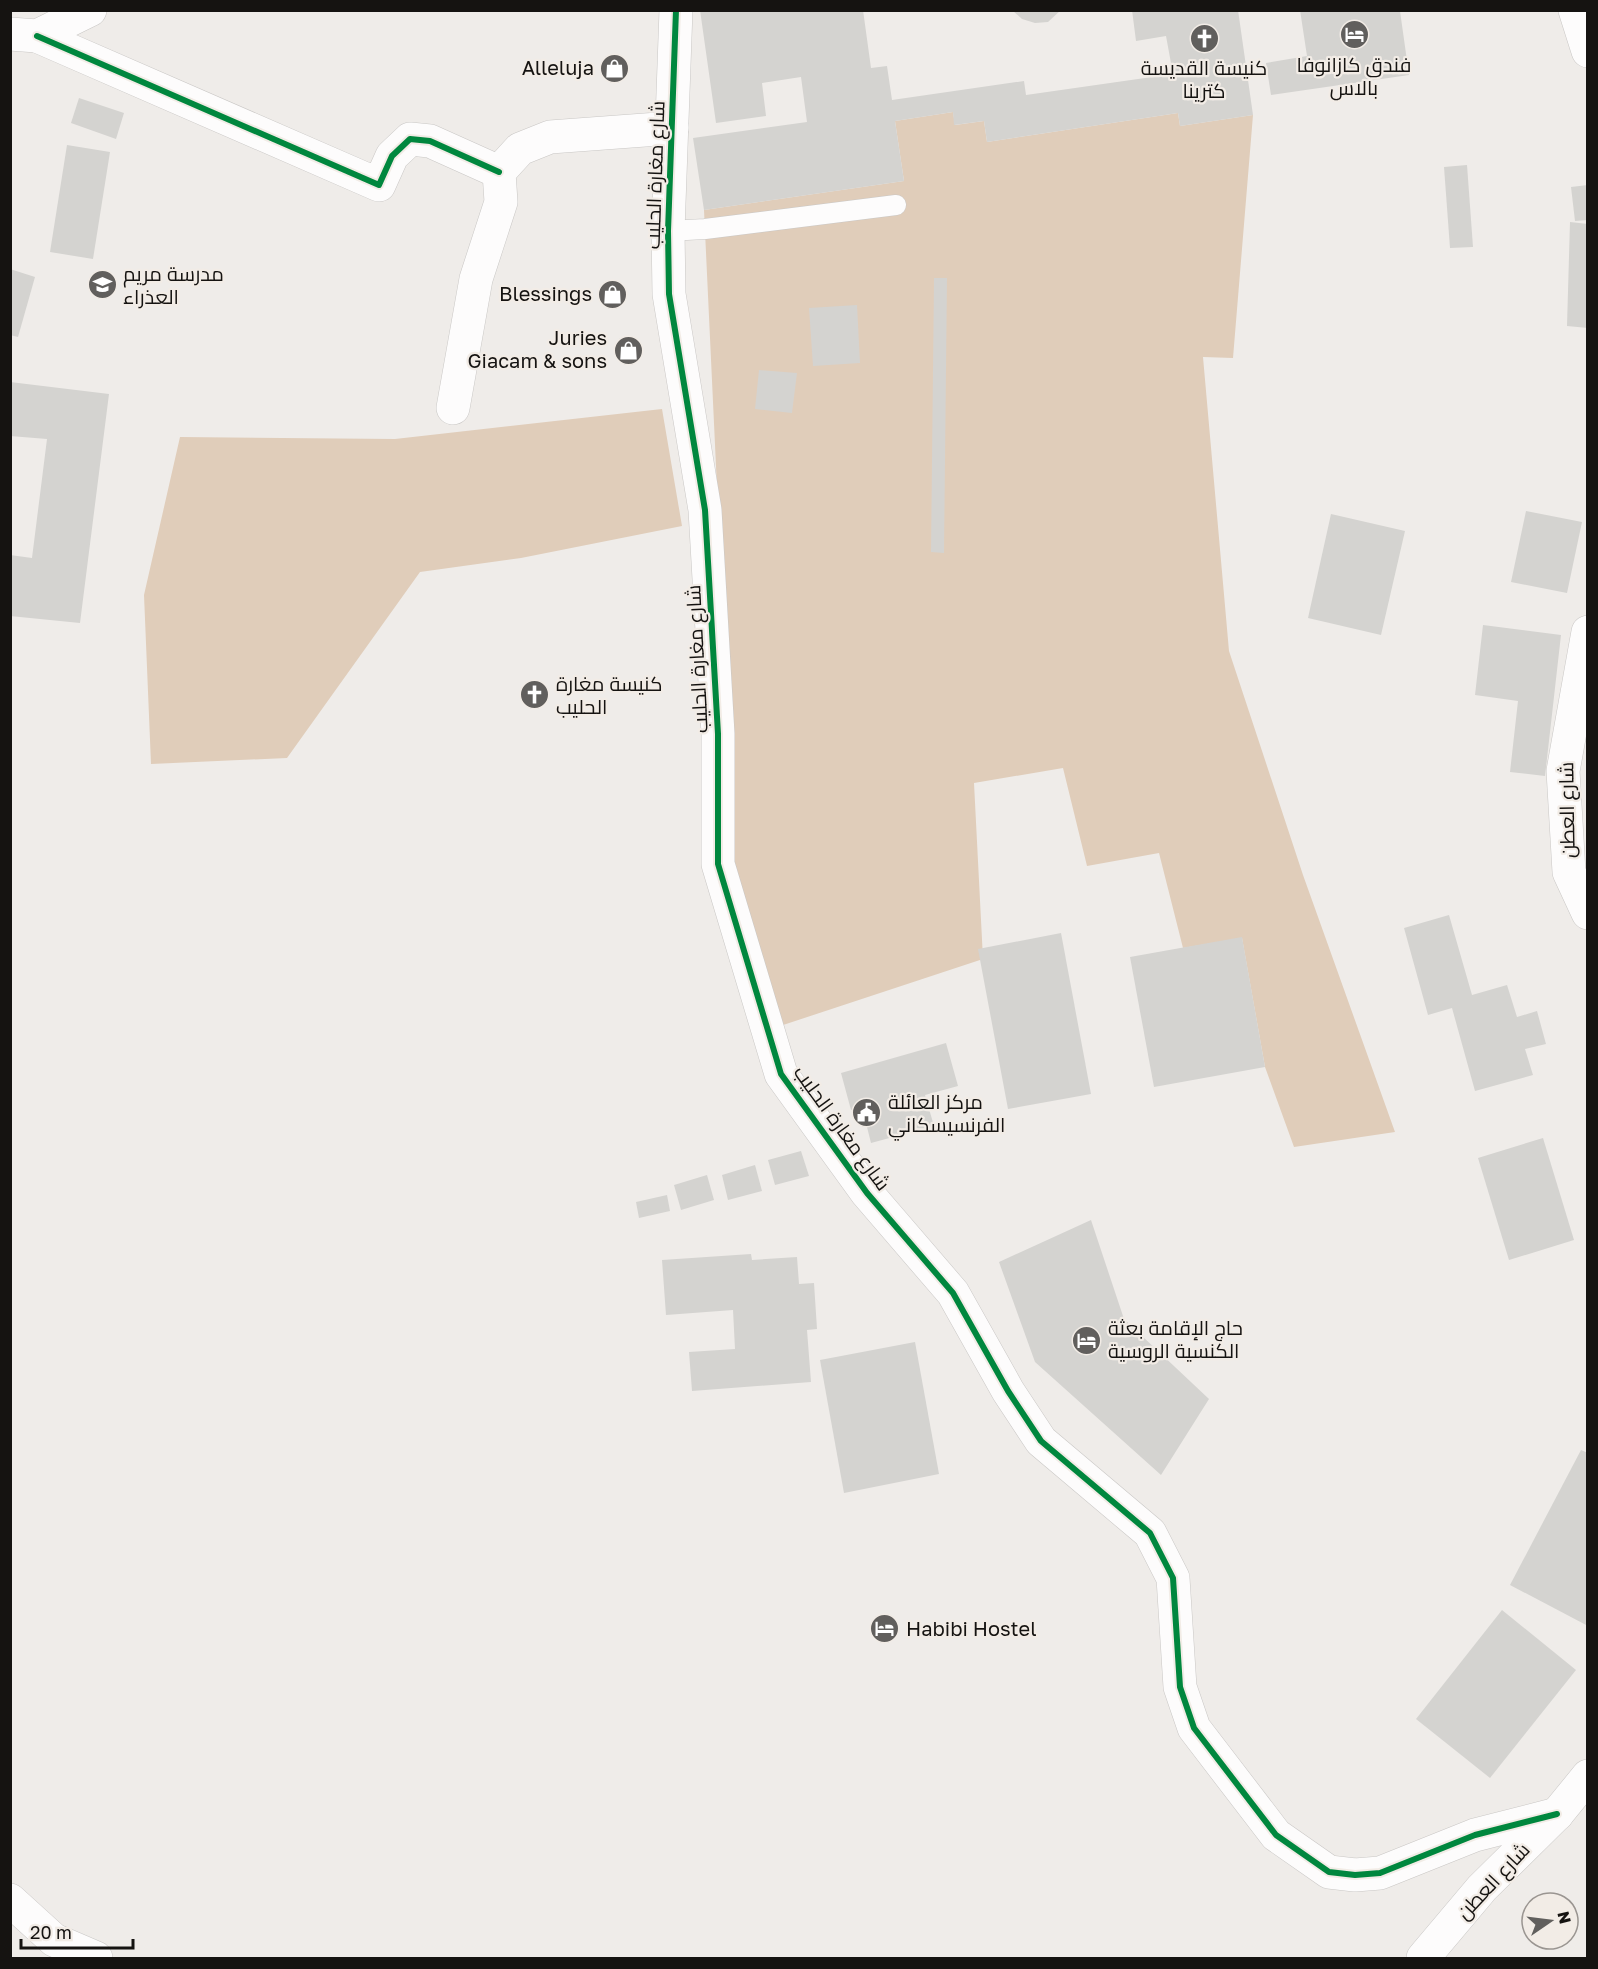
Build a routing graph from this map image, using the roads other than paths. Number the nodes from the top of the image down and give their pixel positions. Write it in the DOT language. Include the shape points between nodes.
graph roads {
  1 [pos="90,10"];
  2 [pos="676,10"];
  3 [pos="1575,10"];
  4 [pos="24,35"];
  5 [pos="1587,51"];
  6 [pos="672,128"];
  7 [pos="499,172"];
  8 [pos="896,205"];
  9 [pos="668,231"];
  10 [pos="453,408"];
  11 [pos="1587,632"];
  12 [pos="1587,913"];
  13 [pos="1587,1776"];
  14 [pos="1557,1814"];
  15 [pos="10,1900"];
  16 [pos="96,1959"];
  17 [pos="1423,1959"];
  1 -- 4 [label="street"];
  2 -- 6 [label="street, شارع مغارة الحليب"];
  3 -- 5 [label="street"];
  4 -- 7 [label="street" via="379,185 392,156 410,138 430,141"];
  6 -- 7 [label="street" via="550,137 520,149"];
  6 -- 9 [label="street, شارع مغارة الحليب"];
  7 -- 10 [label="street" via="501,202 476,279"];
  8 -- 9 [label="lane"];
  9 -- 14 [label="street, شارع مغارة الحليب" via="669,294 691,410 706,522 718,734 718,864 781,1074 867,1192 953,1293 1041,1441 1150,1533 1173,1578 1180,1687 1194,1728 1276,1835 1329,1872 1380,1873 1475,1835"];
  11 -- 12 [label="street, شارع العطن" via="1563,771 1569,872"];
  13 -- 14 [label="street, شارع العطن"];
  14 -- 17 [label="street, شارع العطن" via="1482,1888"];
  15 -- 16 [label="street" via="54,1940"];
}
